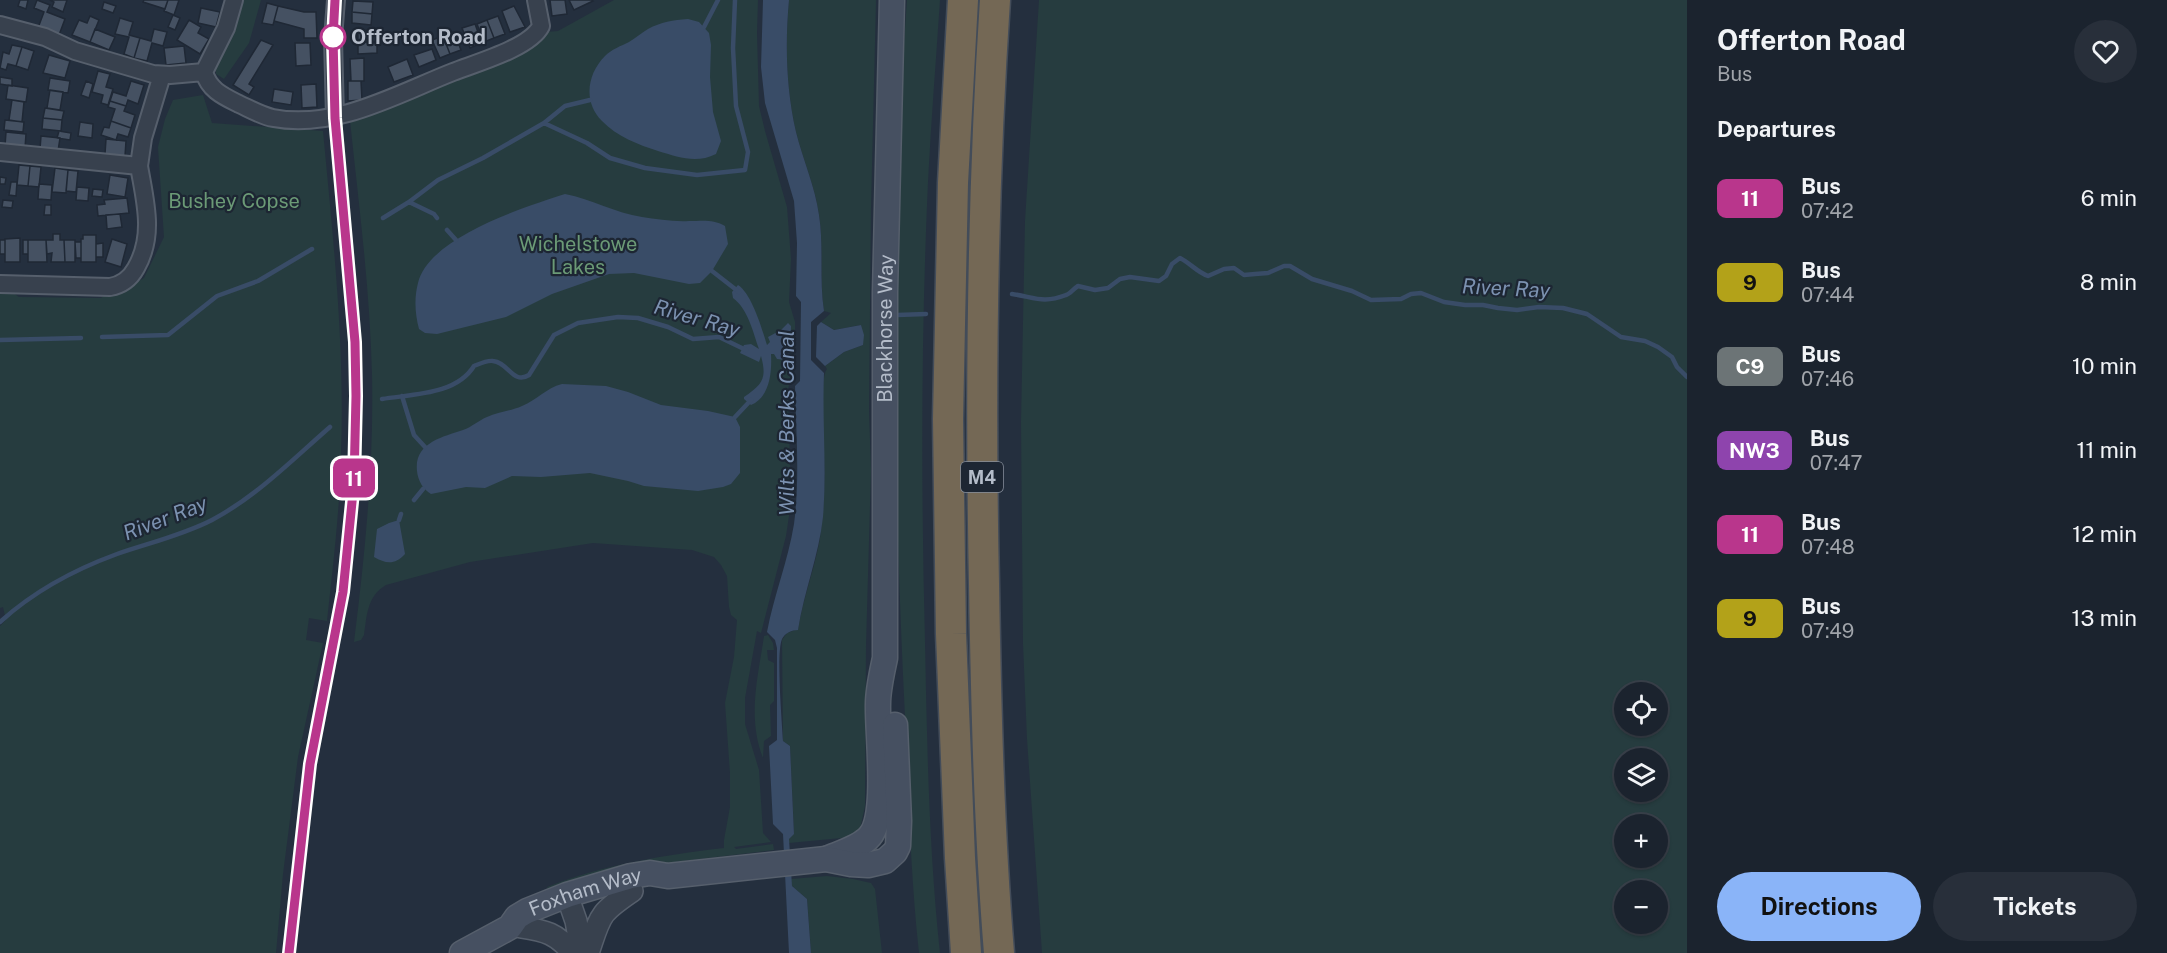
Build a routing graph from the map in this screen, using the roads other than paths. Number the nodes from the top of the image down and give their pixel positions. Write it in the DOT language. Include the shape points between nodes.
graph roads {
  1 [pos="234,0"];
  2 [pos="336,0"];
  3 [pos="536,0"];
  4 [pos="892,0"];
  5 [pos="963,0"];
  6 [pos="995,0"];
  7 [pos="0,26"];
  8 [pos="204,72"];
  9 [pos="162,75"];
  10 [pos="335,118"];
  11 [pos="0,152"];
  12 [pos="139,166"];
  13 [pos="0,284"];
  14 [pos="885,658"];
  15 [pos="876,823"];
  16 [pos="898,846"];
  17 [pos="826,859"];
  18 [pos="668,876"];
  19 [pos="632,891"];
  20 [pos="569,902"];
  21 [pos="516,927"];
  22 [pos="462,953"];
  23 [pos="573,953"];
  24 [pos="582,953"];
  25 [pos="588,953"];
  26 [pos="966,953"];
  27 [pos="999,953"];
  1 -- 8 [label="street" via="226,28"];
  2 -- 10 [label="street"];
  3 -- 10 [label="street" via="541,26 531,39"];
  4 -- 14 [label="main road, Blackhorse Way" via="885,303"];
  5 -- 26 [label="highway, M4" via="953,183 948,418 951,634"];
  6 -- 27 [label="highway, M4" via="983,246 981,419 992,851"];
  7 -- 9 [label="street"];
  8 -- 9 [label="street"];
  8 -- 10 [label="street" via="215,91 265,116 295,121"];
  9 -- 12 [label="street"];
  11 -- 12 [label="street"];
  12 -- 13 [label="street" via="148,233 140,262 124,282 110,287"];
  14 -- 15 [label="main road, Blackhorse Way" via="878,701 880,781"];
  14 -- 16 [label="main road, Blackhorse Way" via="894,699"];
  15 -- 17 [label="main road, Foxham Way" via="873,833 862,843"];
  16 -- 17 [label="main road, Foxham Way" via="893,855 880,863 851,864"];
  17 -- 18 [label="main road, Foxham Way"];
  18 -- 19 [label="main road, Foxham Way"];
  18 -- 20 [label="main road, Foxham Way" via="631,876"];
  19 -- 20 [label="main road, Foxham Way"];
  19 -- 25 [label="street" via="601,916"];
  20 -- 21 [label="main road, Foxham Way" via="526,911 517,917"];
  20 -- 24 [label="street"];
  21 -- 22 [label="main road, Foxham Way"];
  21 -- 23 [label="street" via="553,935"];
}
